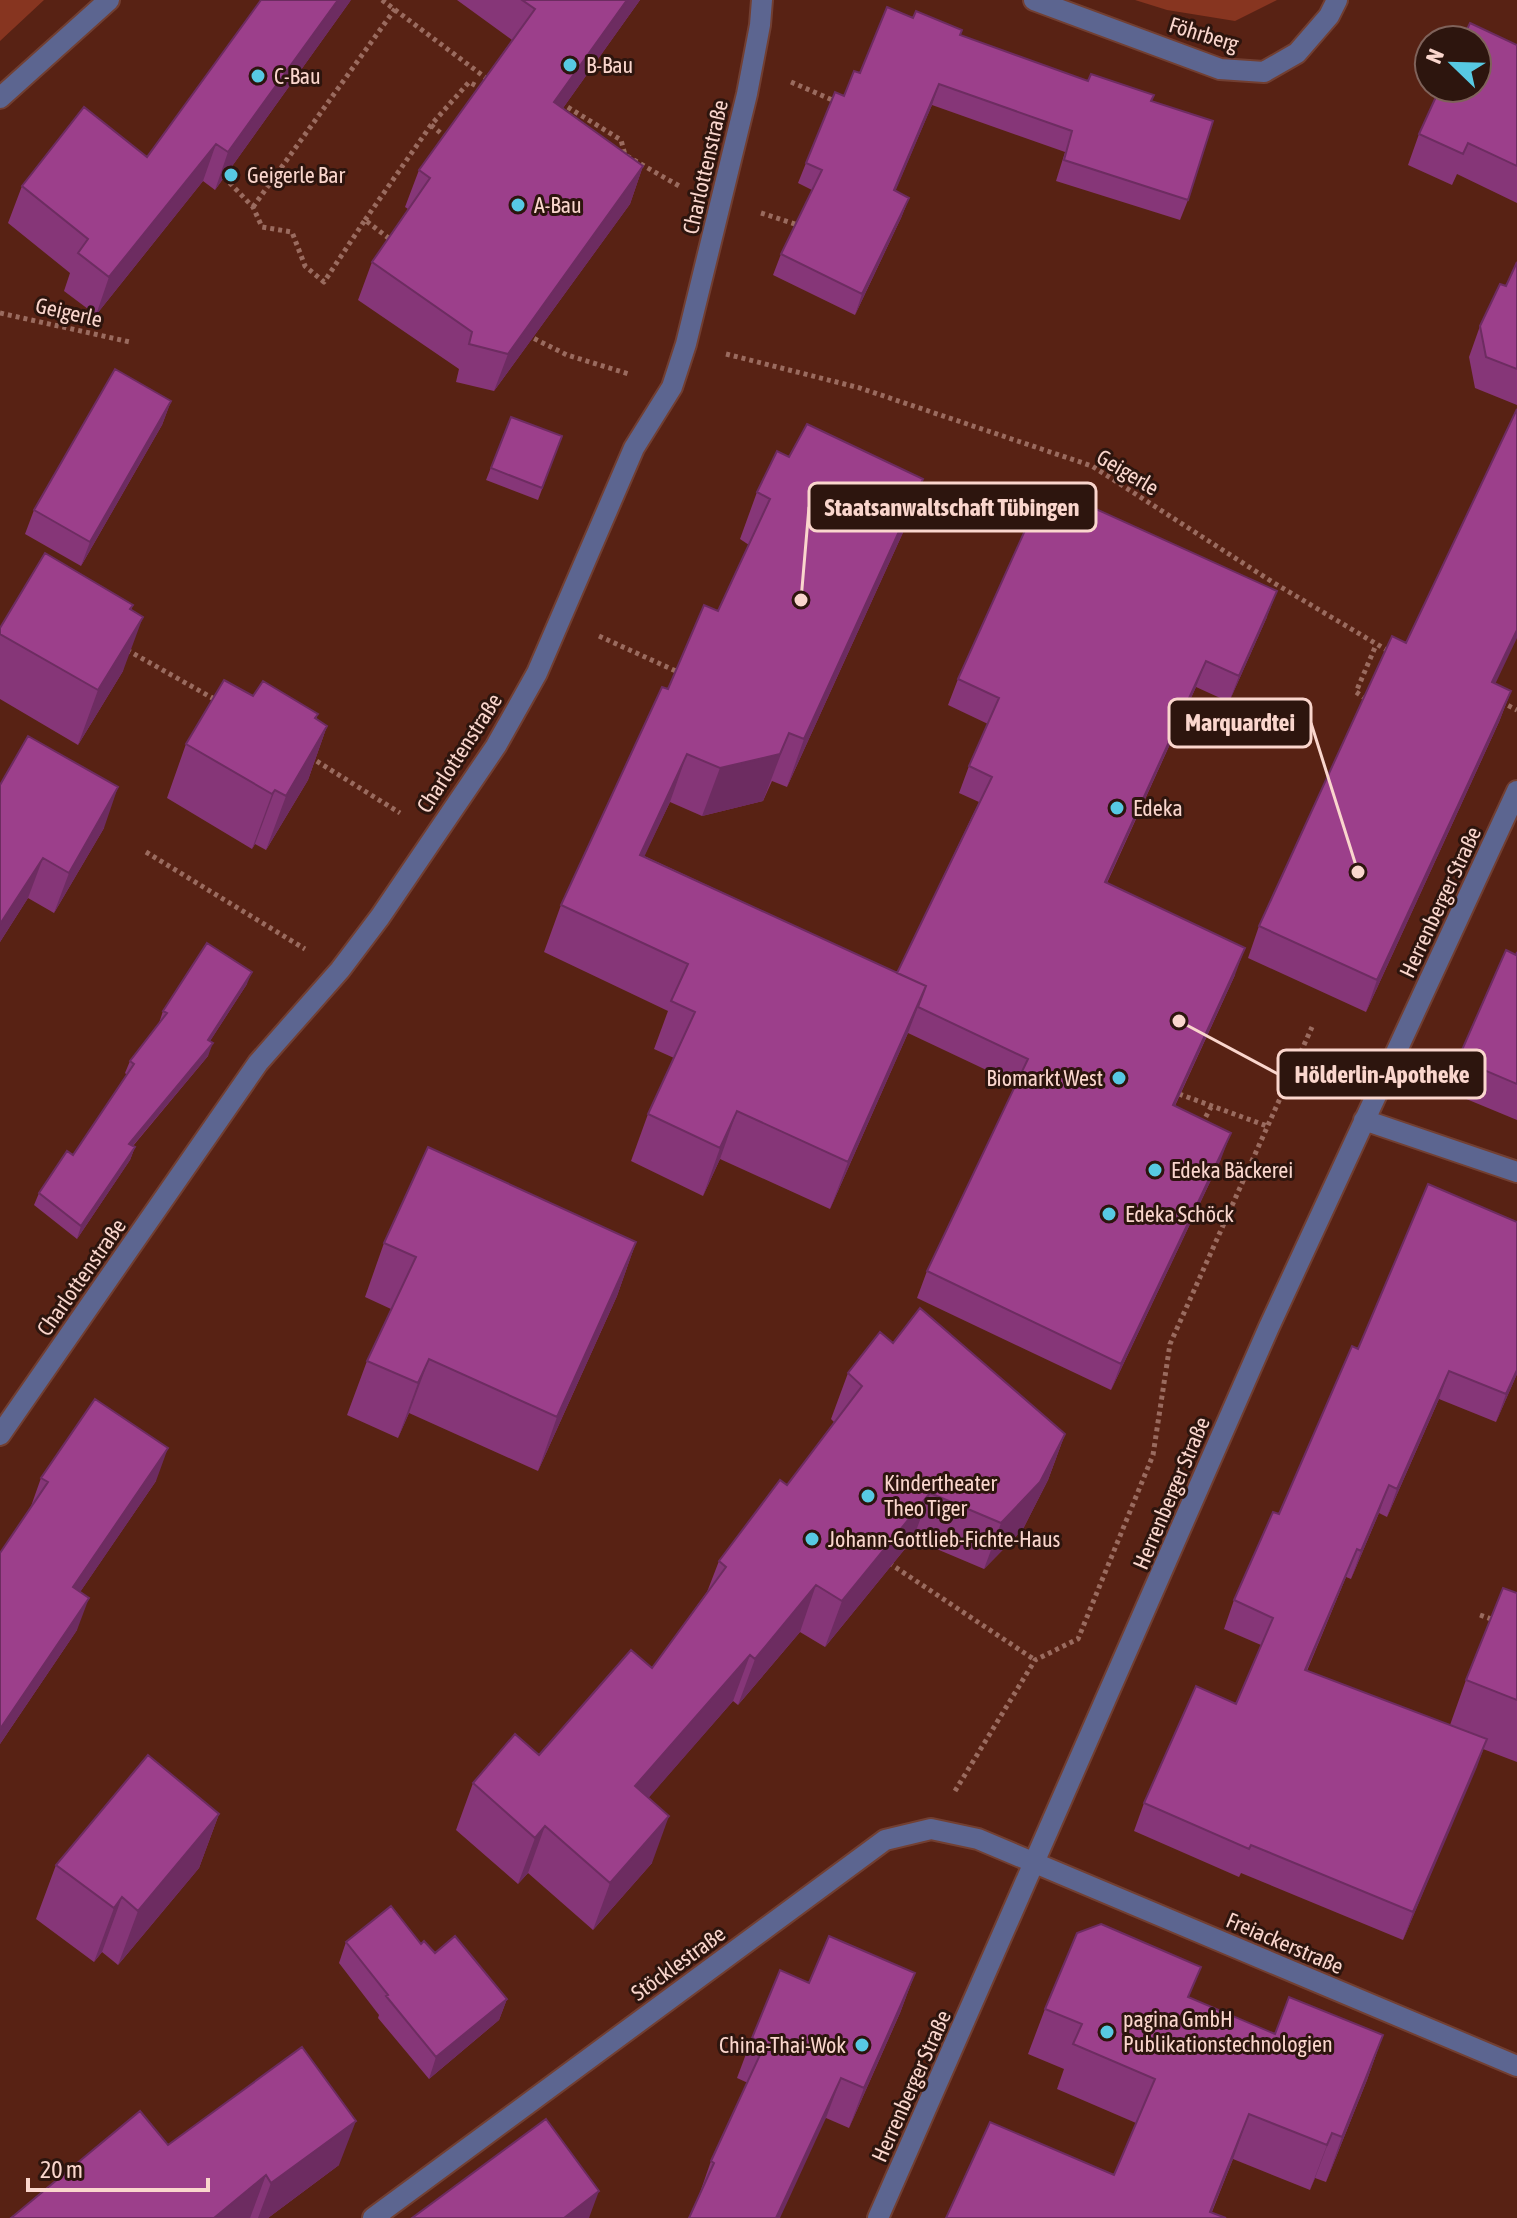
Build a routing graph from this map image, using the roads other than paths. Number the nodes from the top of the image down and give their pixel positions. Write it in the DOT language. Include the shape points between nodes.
graph roads {
  1 [pos="109,0"];
  2 [pos="762,0"];
  3 [pos="1034,0"];
  4 [pos="1337,0"];
  5 [pos="0,98"];
  6 [pos="1517,791"];
  7 [pos="1364,1120"];
  8 [pos="1517,1172"];
  9 [pos="0,1435"];
  10 [pos="1035,1865"];
  11 [pos="1517,2066"];
  12 [pos="373,2218"];
  13 [pos="878,2218"];
  1 -- 5 [label="street"];
  2 -- 9 [label="street, Charlottenstraße" via="753,66 672,387 634,448 537,673 496,746 340,970 258,1063"];
  3 -- 4 [label="street, Föhrberg" via="1220,69 1264,72 1297,53"];
  6 -- 7 [label="street, Herrenberger Straße"];
  7 -- 8 [label="street"];
  7 -- 10 [label="street, Herrenberger Straße"];
  10 -- 11 [label="street, Freiackerstraße"];
  10 -- 12 [label="street, Stöcklestraße" via="978,1839 931,1829 885,1840"];
  10 -- 13 [label="street, Herrenberger Straße"];
}
